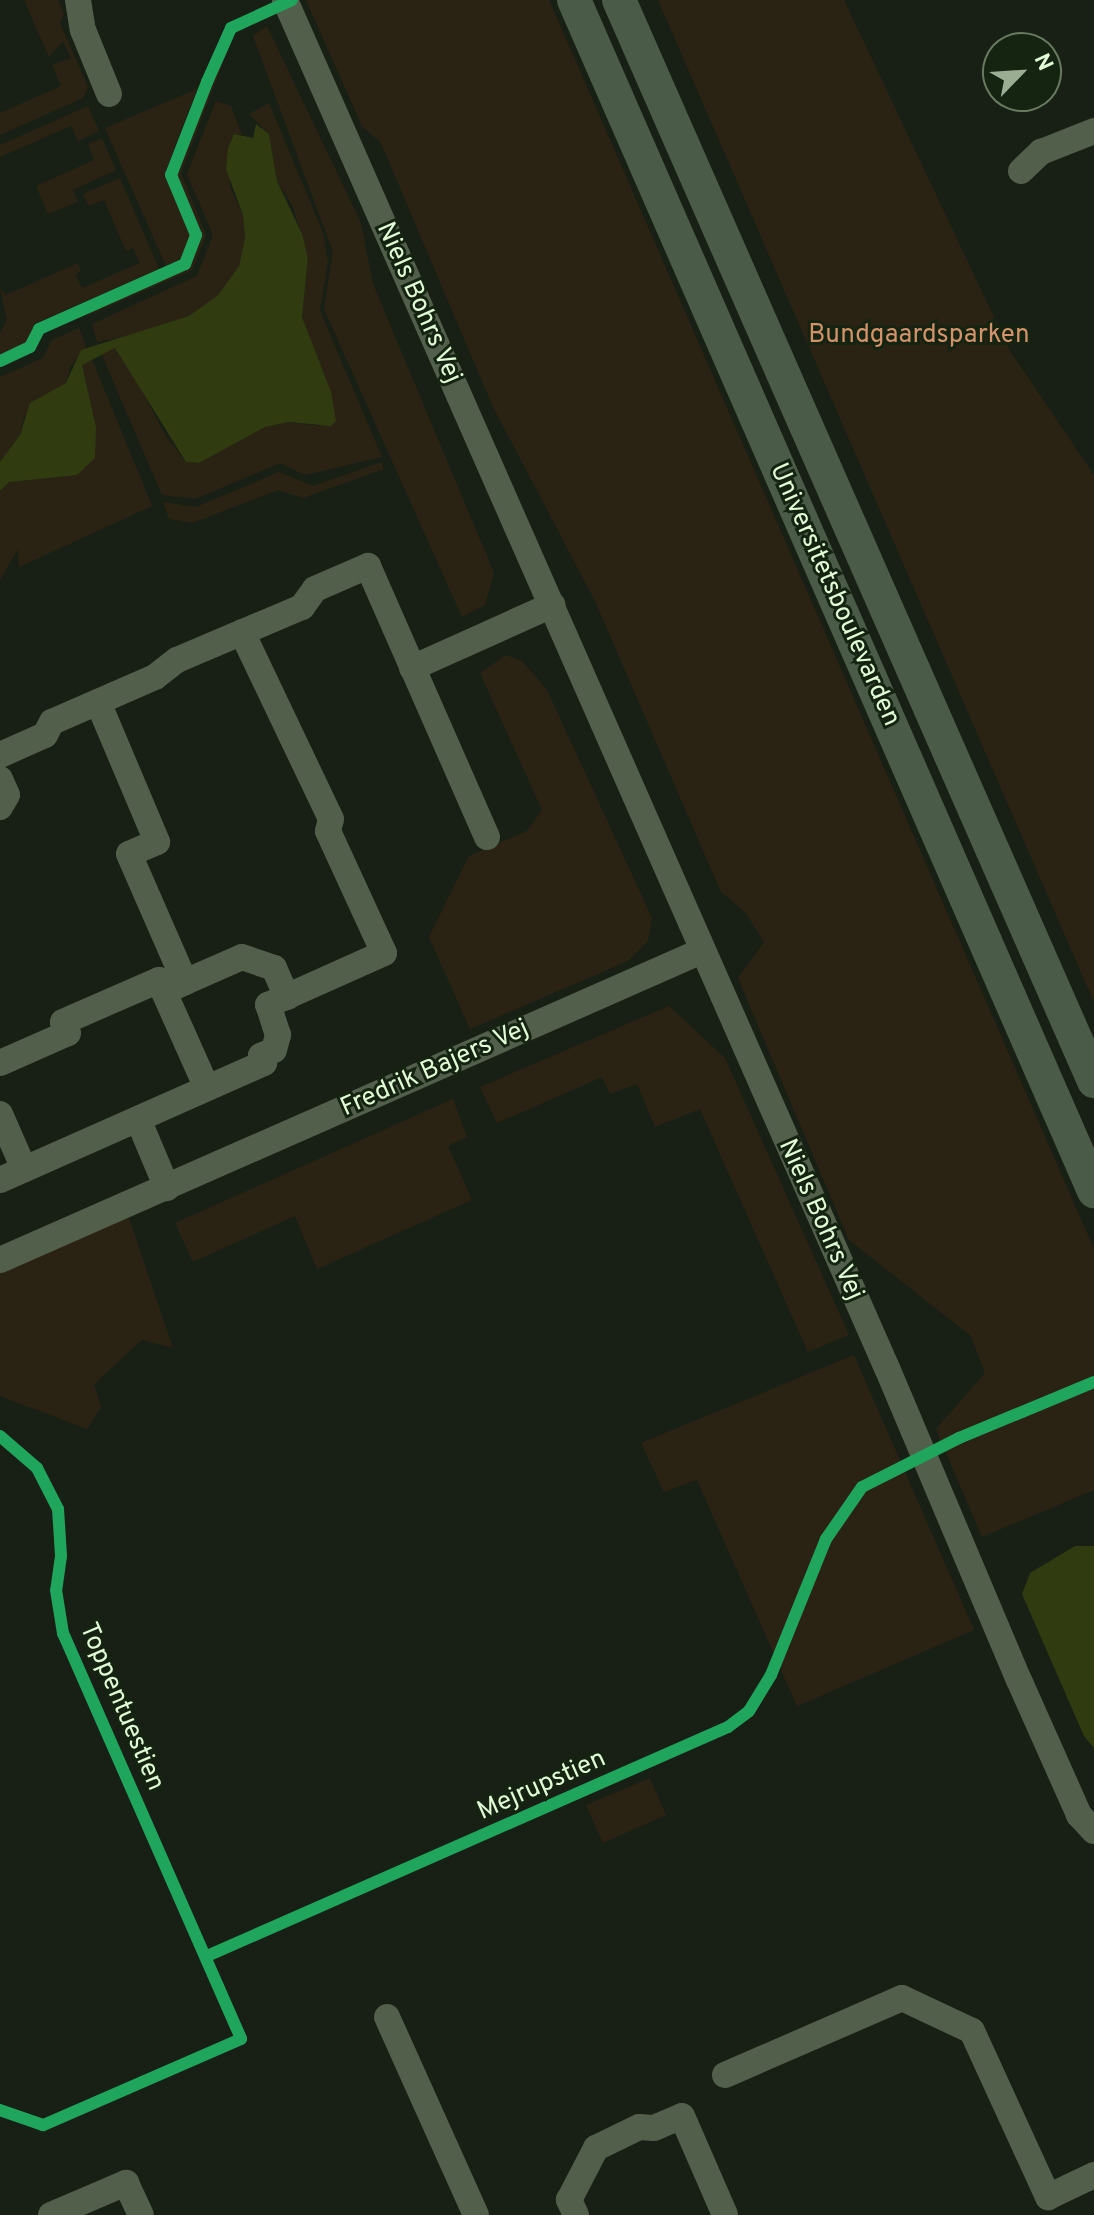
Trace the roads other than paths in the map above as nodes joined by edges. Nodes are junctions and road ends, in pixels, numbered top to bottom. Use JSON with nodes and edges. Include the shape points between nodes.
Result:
{"nodes":[{"id":1,"x":78,"y":0,"type":"edge"},
{"id":2,"x":285,"y":0,"type":"edge"},
{"id":3,"x":574,"y":0,"type":"edge"},
{"id":4,"x":619,"y":0,"type":"edge"},
{"id":5,"x":109,"y":94,"type":"dead end"},
{"id":6,"x":1094,"y":131,"type":"edge"},
{"id":7,"x":1021,"y":171,"type":"dead end"},
{"id":8,"x":552,"y":605,"type":"junction"},
{"id":9,"x":242,"y":632,"type":"junction"},
{"id":10,"x":412,"y":668,"type":"junction"},
{"id":11,"x":98,"y":702,"type":"junction"},
{"id":12,"x":0,"y":755,"type":"edge"},
{"id":13,"x":0,"y":779,"type":"edge"},
{"id":14,"x":0,"y":807,"type":"edge"},
{"id":15,"x":487,"y":837,"type":"dead end"},
{"id":16,"x":702,"y":951,"type":"junction"},
{"id":17,"x":174,"y":987,"type":"junction"},
{"id":18,"x":287,"y":997,"type":"junction"},
{"id":19,"x":0,"y":1063,"type":"edge"},
{"id":20,"x":1094,"y":1081,"type":"edge"},
{"id":21,"x":207,"y":1088,"type":"junction"},
{"id":22,"x":0,"y":1114,"type":"edge"},
{"id":23,"x":138,"y":1119,"type":"junction"},
{"id":24,"x":24,"y":1169,"type":"junction"},
{"id":25,"x":0,"y":1180,"type":"edge"},
{"id":26,"x":167,"y":1188,"type":"junction"},
{"id":27,"x":1094,"y":1191,"type":"edge"},
{"id":28,"x":0,"y":1260,"type":"edge"},
{"id":29,"x":1094,"y":1831,"type":"edge"},
{"id":30,"x":387,"y":2017,"type":"dead end"},
{"id":31,"x":725,"y":2075,"type":"dead end"},
{"id":32,"x":1094,"y":2175,"type":"edge"},
{"id":33,"x":1052,"y":2206,"type":"edge"},
{"id":34,"x":51,"y":2215,"type":"edge"},
{"id":35,"x":141,"y":2215,"type":"edge"},
{"id":36,"x":476,"y":2215,"type":"edge"},
{"id":37,"x":576,"y":2215,"type":"edge"},
{"id":38,"x":725,"y":2215,"type":"edge"}],
"edges":[{"from":1,"to":5,"type":"street","via":[[83,30]]},
{"from":2,"to":8,"type":"street","name":"Niels Bohrs Vej"},
{"from":3,"to":27,"type":"main road","name":"Universitetsboulevarden"},
{"from":4,"to":20,"type":"main road","name":"Universitetsboulevarden"},
{"from":6,"to":7,"type":"street","via":[[1041,152]]},
{"from":8,"to":10,"type":"street"},
{"from":8,"to":16,"type":"street","name":"Niels Bohrs Vej"},
{"from":9,"to":10,"type":"street","via":[[302,607],[315,589],[368,566]]},
{"from":9,"to":11,"type":"street"},
{"from":9,"to":18,"type":"street","via":[[319,791],[331,819],[328,831],[384,953]]},
{"from":10,"to":15,"type":"street"},
{"from":11,"to":12,"type":"street","via":[[52,722],[45,735]]},
{"from":11,"to":17,"type":"street","via":[[157,842],[129,854]]},
{"from":13,"to":14,"type":"street","via":[[7,795]]},
{"from":16,"to":26,"type":"street","name":"Fredrik Bajers Vej"},
{"from":16,"to":29,"type":"street","name":"Niels Bohrs Vej","via":[[1079,1815]]},
{"from":17,"to":18,"type":"street","via":[[242,957],[274,968]]},
{"from":17,"to":19,"type":"street","via":[[159,980],[63,1022],[68,1033]]},
{"from":17,"to":21,"type":"street"},
{"from":18,"to":21,"type":"street","via":[[267,1007],[278,1035],[274,1050],[261,1056],[264,1063]]},
{"from":21,"to":23,"type":"street"},
{"from":22,"to":24,"type":"street"},
{"from":23,"to":24,"type":"street"},
{"from":23,"to":26,"type":"street"},
{"from":24,"to":25,"type":"street"},
{"from":26,"to":28,"type":"street","name":"Fredrik Bajers Vej"},
{"from":30,"to":36,"type":"street"},
{"from":31,"to":33,"type":"street","via":[[902,1998],[972,2031]]},
{"from":32,"to":33,"type":"street"},
{"from":34,"to":35,"type":"street","via":[[126,2183]]},
{"from":37,"to":38,"type":"street","via":[[569,2200],[596,2148],[639,2127],[654,2128],[682,2116]]}]}
